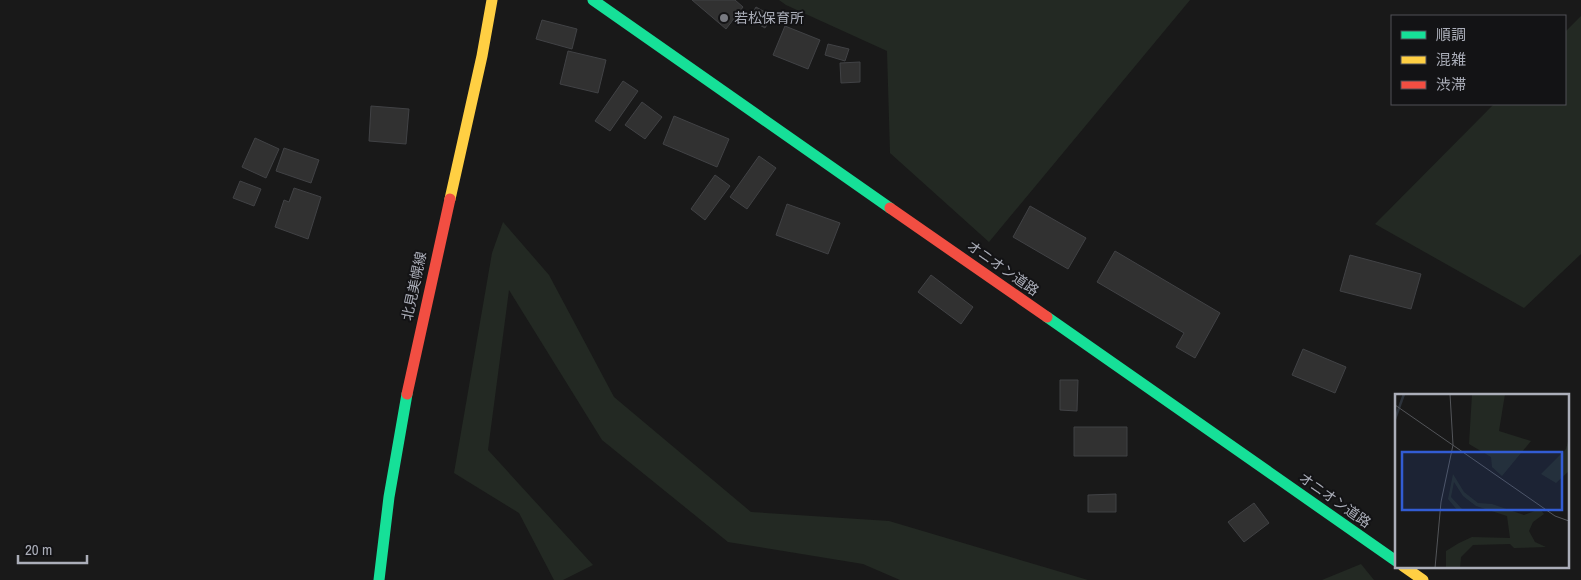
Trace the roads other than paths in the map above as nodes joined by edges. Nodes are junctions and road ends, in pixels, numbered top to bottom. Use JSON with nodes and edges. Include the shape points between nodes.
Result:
{"nodes":[{"id":1,"x":492,"y":0,"type":"edge"},
{"id":2,"x":593,"y":0,"type":"edge"},
{"id":3,"x":1395,"y":560,"type":"edge"},
{"id":4,"x":1406,"y":568,"type":"edge"},
{"id":5,"x":379,"y":580,"type":"edge"},
{"id":6,"x":1423,"y":580,"type":"edge"}],
"edges":[{"from":1,"to":5,"type":"street","name":"北見美幌線","via":[[409,380]]},
{"from":2,"to":3,"type":"street","name":"オニオン道路"},
{"from":4,"to":6,"type":"street"}]}
